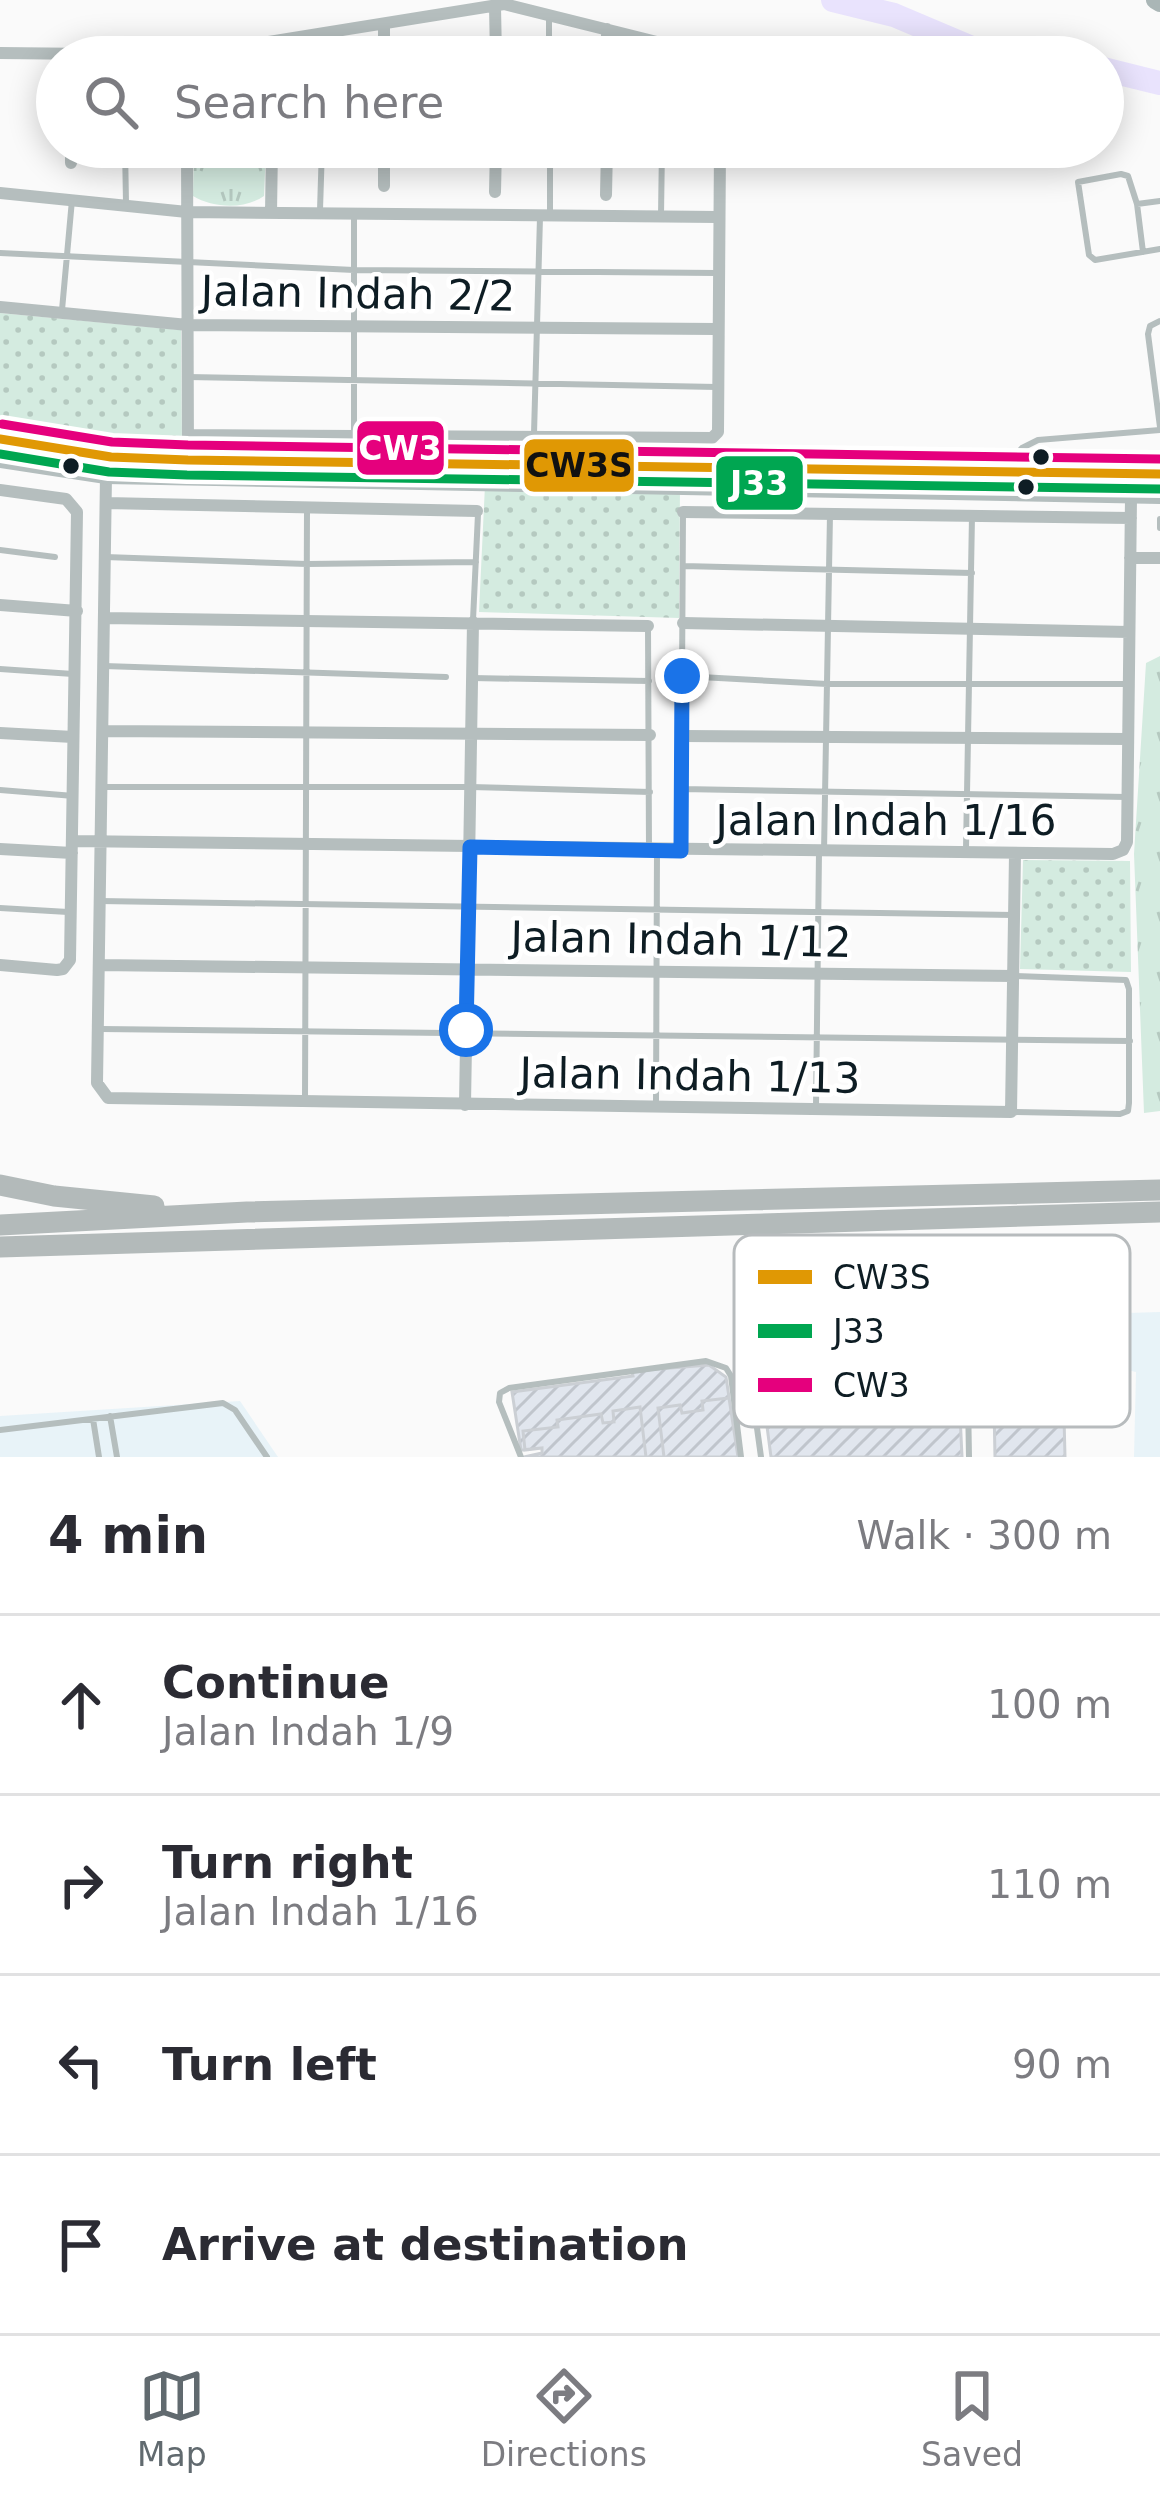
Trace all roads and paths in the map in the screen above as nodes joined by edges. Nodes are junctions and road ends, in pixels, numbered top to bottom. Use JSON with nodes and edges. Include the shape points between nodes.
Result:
{"nodes":[{"id":1,"x":495,"y":6,"type":"junction"},
{"id":2,"x":549,"y":15,"type":"junction"},
{"id":3,"x":384,"y":25,"type":"junction"},
{"id":4,"x":607,"y":29,"type":"junction"},
{"id":5,"x":322,"y":36,"type":"edge"},
{"id":6,"x":384,"y":36,"type":"edge"},
{"id":7,"x":496,"y":36,"type":"edge"},
{"id":8,"x":550,"y":36,"type":"edge"},
{"id":9,"x":607,"y":36,"type":"edge"},
{"id":10,"x":626,"y":36,"type":"edge"},
{"id":11,"x":0,"y":53,"type":"edge"},
{"id":12,"x":36,"y":55,"type":"edge"},
{"id":13,"x":125,"y":168,"type":"edge"},
{"id":14,"x":188,"y":168,"type":"edge"},
{"id":15,"x":272,"y":168,"type":"edge"},
{"id":16,"x":321,"y":168,"type":"edge"},
{"id":17,"x":384,"y":168,"type":"edge"},
{"id":18,"x":496,"y":168,"type":"edge"},
{"id":19,"x":548,"y":168,"type":"edge"},
{"id":20,"x":607,"y":168,"type":"edge"},
{"id":21,"x":662,"y":168,"type":"edge"},
{"id":22,"x":719,"y":168,"type":"edge"},
{"id":23,"x":384,"y":186,"type":"dead end"},
{"id":24,"x":495,"y":192,"type":"dead end"},
{"id":25,"x":0,"y":193,"type":"edge"},
{"id":26,"x":606,"y":195,"type":"dead end"},
{"id":27,"x":72,"y":200,"type":"junction"},
{"id":28,"x":1160,"y":201,"type":"edge"},
{"id":29,"x":1137,"y":204,"type":"junction"},
{"id":30,"x":125,"y":206,"type":"junction"},
{"id":31,"x":188,"y":212,"type":"junction"},
{"id":32,"x":271,"y":213,"type":"junction"},
{"id":33,"x":320,"y":213,"type":"junction"},
{"id":34,"x":354,"y":214,"type":"junction"},
{"id":35,"x":545,"y":217,"type":"junction"},
{"id":36,"x":661,"y":217,"type":"junction"},
{"id":37,"x":717,"y":217,"type":"junction"},
{"id":38,"x":1160,"y":249,"type":"edge"},
{"id":39,"x":1143,"y":252,"type":"junction"},
{"id":40,"x":0,"y":253,"type":"edge"},
{"id":41,"x":67,"y":259,"type":"junction"},
{"id":42,"x":188,"y":264,"type":"junction"},
{"id":43,"x":354,"y":270,"type":"junction"},
{"id":44,"x":538,"y":272,"type":"junction"},
{"id":45,"x":717,"y":274,"type":"junction"},
{"id":46,"x":0,"y":307,"type":"edge"},
{"id":47,"x":62,"y":313,"type":"junction"},
{"id":48,"x":1160,"y":322,"type":"edge"},
{"id":49,"x":188,"y":325,"type":"junction"},
{"id":50,"x":354,"y":326,"type":"junction"},
{"id":51,"x":537,"y":327,"type":"junction"},
{"id":52,"x":716,"y":329,"type":"junction"},
{"id":53,"x":188,"y":377,"type":"junction"},
{"id":54,"x":354,"y":382,"type":"junction"},
{"id":55,"x":535,"y":383,"type":"junction"},
{"id":56,"x":717,"y":387,"type":"junction"},
{"id":57,"x":1160,"y":429,"type":"edge"},
{"id":58,"x":188,"y":435,"type":"junction"},
{"id":59,"x":354,"y":436,"type":"junction"},
{"id":60,"x":534,"y":437,"type":"junction"},
{"id":61,"x":0,"y":439,"type":"edge"},
{"id":62,"x":81,"y":452,"type":"junction"},
{"id":63,"x":133,"y":458,"type":"junction"},
{"id":64,"x":0,"y":460,"type":"edge"},
{"id":65,"x":188,"y":460,"type":"junction"},
{"id":66,"x":1001,"y":472,"type":"junction"},
{"id":67,"x":1087,"y":473,"type":"junction"},
{"id":68,"x":106,"y":476,"type":"junction"},
{"id":69,"x":1160,"y":476,"type":"edge"},
{"id":70,"x":0,"y":490,"type":"edge"},
{"id":71,"x":1160,"y":496,"type":"edge"},
{"id":72,"x":1131,"y":498,"type":"junction"},
{"id":73,"x":106,"y":503,"type":"junction"},
{"id":74,"x":307,"y":504,"type":"junction"},
{"id":75,"x":477,"y":511,"type":"joint"},
{"id":76,"x":683,"y":512,"type":"joint"},
{"id":77,"x":830,"y":514,"type":"junction"},
{"id":78,"x":973,"y":516,"type":"junction"},
{"id":79,"x":1131,"y":518,"type":"junction"},
{"id":80,"x":1160,"y":519,"type":"edge"},
{"id":81,"x":1160,"y":528,"type":"edge"},
{"id":82,"x":0,"y":550,"type":"edge"},
{"id":83,"x":55,"y":557,"type":"dead end"},
{"id":84,"x":105,"y":557,"type":"junction"},
{"id":85,"x":1130,"y":558,"type":"junction"},
{"id":86,"x":1160,"y":558,"type":"edge"},
{"id":87,"x":476,"y":562,"type":"junction"},
{"id":88,"x":307,"y":564,"type":"junction"},
{"id":89,"x":683,"y":566,"type":"junction"},
{"id":90,"x":829,"y":570,"type":"junction"},
{"id":91,"x":971,"y":573,"type":"junction"},
{"id":92,"x":0,"y":605,"type":"edge"},
{"id":93,"x":77,"y":611,"type":"junction"},
{"id":94,"x":104,"y":618,"type":"junction"},
{"id":95,"x":307,"y":620,"type":"junction"},
{"id":96,"x":473,"y":622,"type":"junction"},
{"id":97,"x":682,"y":623,"type":"junction"},
{"id":98,"x":648,"y":626,"type":"joint"},
{"id":99,"x":827,"y":626,"type":"junction"},
{"id":100,"x":970,"y":629,"type":"junction"},
{"id":101,"x":1129,"y":632,"type":"junction"},
{"id":102,"x":104,"y":666,"type":"junction"},
{"id":103,"x":0,"y":670,"type":"edge"},
{"id":104,"x":306,"y":671,"type":"junction"},
{"id":105,"x":77,"y":674,"type":"junction"},
{"id":106,"x":682,"y":676,"type":"junction"},
{"id":107,"x":446,"y":677,"type":"dead end"},
{"id":108,"x":472,"y":678,"type":"junction"},
{"id":109,"x":650,"y":681,"type":"junction"},
{"id":110,"x":970,"y":683,"type":"junction"},
{"id":111,"x":826,"y":684,"type":"junction"},
{"id":112,"x":1129,"y":684,"type":"junction"},
{"id":113,"x":103,"y":731,"type":"junction"},
{"id":114,"x":306,"y":732,"type":"junction"},
{"id":115,"x":0,"y":733,"type":"edge"},
{"id":116,"x":471,"y":734,"type":"junction"},
{"id":117,"x":650,"y":735,"type":"junction"},
{"id":118,"x":682,"y":736,"type":"junction"},
{"id":119,"x":74,"y":737,"type":"junction"},
{"id":120,"x":826,"y":737,"type":"junction"},
{"id":121,"x":968,"y":738,"type":"junction"},
{"id":122,"x":1128,"y":739,"type":"junction"},
{"id":123,"x":306,"y":786,"type":"junction"},
{"id":124,"x":102,"y":787,"type":"junction"},
{"id":125,"x":471,"y":787,"type":"junction"},
{"id":126,"x":682,"y":789,"type":"junction"},
{"id":127,"x":0,"y":790,"type":"edge"},
{"id":128,"x":650,"y":792,"type":"junction"},
{"id":129,"x":825,"y":792,"type":"junction"},
{"id":130,"x":968,"y":795,"type":"junction"},
{"id":131,"x":74,"y":796,"type":"junction"},
{"id":132,"x":1127,"y":797,"type":"junction"},
{"id":133,"x":101,"y":842,"type":"junction"},
{"id":134,"x":306,"y":845,"type":"junction"},
{"id":135,"x":72,"y":847,"type":"junction"},
{"id":136,"x":470,"y":847,"type":"junction"},
{"id":137,"x":0,"y":849,"type":"edge"},
{"id":138,"x":653,"y":850,"type":"junction"},
{"id":139,"x":681,"y":851,"type":"junction"},
{"id":140,"x":821,"y":852,"type":"junction"},
{"id":141,"x":966,"y":854,"type":"junction"},
{"id":142,"x":1015,"y":854,"type":"junction"},
{"id":143,"x":100,"y":901,"type":"junction"},
{"id":144,"x":305,"y":905,"type":"junction"},
{"id":145,"x":0,"y":908,"type":"edge"},
{"id":146,"x":469,"y":909,"type":"junction"},
{"id":147,"x":658,"y":912,"type":"junction"},
{"id":148,"x":71,"y":913,"type":"junction"},
{"id":149,"x":818,"y":914,"type":"junction"},
{"id":150,"x":1014,"y":915,"type":"junction"},
{"id":151,"x":0,"y":965,"type":"edge"},
{"id":152,"x":99,"y":965,"type":"junction"},
{"id":153,"x":305,"y":967,"type":"junction"},
{"id":154,"x":467,"y":969,"type":"junction"},
{"id":155,"x":657,"y":972,"type":"junction"},
{"id":156,"x":818,"y":974,"type":"junction"},
{"id":157,"x":1013,"y":976,"type":"junction"},
{"id":158,"x":98,"y":1029,"type":"junction"},
{"id":159,"x":305,"y":1030,"type":"junction"},
{"id":160,"x":466,"y":1030,"type":"junction"},
{"id":161,"x":657,"y":1034,"type":"junction"},
{"id":162,"x":817,"y":1037,"type":"junction"},
{"id":163,"x":1012,"y":1041,"type":"junction"},
{"id":164,"x":1130,"y":1041,"type":"junction"},
{"id":165,"x":305,"y":1103,"type":"junction"},
{"id":166,"x":465,"y":1106,"type":"junction"},
{"id":167,"x":656,"y":1108,"type":"junction"},
{"id":168,"x":816,"y":1110,"type":"junction"},
{"id":169,"x":1011,"y":1112,"type":"junction"},
{"id":170,"x":0,"y":1185,"type":"edge"},
{"id":171,"x":1160,"y":1190,"type":"edge"},
{"id":172,"x":247,"y":1212,"type":"junction"},
{"id":173,"x":1160,"y":1212,"type":"edge"},
{"id":174,"x":0,"y":1225,"type":"edge"},
{"id":175,"x":0,"y":1247,"type":"edge"},
{"id":176,"x":734,"y":1400,"type":"edge"},
{"id":177,"x":110,"y":1416,"type":"junction"},
{"id":178,"x":93,"y":1419,"type":"junction"},
{"id":179,"x":737,"y":1427,"type":"edge"},
{"id":180,"x":757,"y":1427,"type":"edge"},
{"id":181,"x":968,"y":1427,"type":"edge"},
{"id":182,"x":0,"y":1430,"type":"edge"},
{"id":183,"x":99,"y":1457,"type":"edge"},
{"id":184,"x":117,"y":1457,"type":"edge"},
{"id":185,"x":267,"y":1457,"type":"edge"},
{"id":186,"x":520,"y":1457,"type":"edge"},
{"id":187,"x":741,"y":1457,"type":"edge"},
{"id":188,"x":761,"y":1457,"type":"edge"},
{"id":189,"x":969,"y":1457,"type":"edge"}],
"edges":[{"from":1,"to":2,"type":"street"},
{"from":1,"to":3,"type":"street"},
{"from":1,"to":7,"type":"street"},
{"from":2,"to":4,"type":"street"},
{"from":2,"to":8,"type":"lane"},
{"from":3,"to":5,"type":"street"},
{"from":3,"to":6,"type":"street"},
{"from":4,"to":9,"type":"street"},
{"from":4,"to":10,"type":"street"},
{"from":11,"to":12,"type":"street"},
{"from":13,"to":30,"type":"lane"},
{"from":14,"to":31,"type":"street"},
{"from":15,"to":32,"type":"street"},
{"from":16,"to":33,"type":"lane"},
{"from":17,"to":23,"type":"street"},
{"from":18,"to":24,"type":"street"},
{"from":19,"to":35,"type":"lane"},
{"from":20,"to":26,"type":"street"},
{"from":21,"to":36,"type":"lane"},
{"from":22,"to":37,"type":"street"},
{"from":25,"to":27,"type":"street"},
{"from":27,"to":30,"type":"street"},
{"from":27,"to":41,"type":"lane"},
{"from":28,"to":29,"type":"lane"},
{"from":29,"to":39,"type":"lane"},
{"from":29,"to":39,"type":"lane","via":[[1128,176],[1078,182],[1089,255]]},
{"from":30,"to":31,"type":"street"},
{"from":31,"to":32,"type":"street"},
{"from":31,"to":42,"type":"street"},
{"from":32,"to":33,"type":"street"},
{"from":33,"to":34,"type":"street"},
{"from":34,"to":35,"type":"street"},
{"from":34,"to":43,"type":"lane"},
{"from":35,"to":36,"type":"street"},
{"from":35,"to":44,"type":"lane"},
{"from":36,"to":37,"type":"street"},
{"from":37,"to":45,"type":"street"},
{"from":38,"to":39,"type":"lane"},
{"from":40,"to":41,"type":"lane"},
{"from":41,"to":42,"type":"lane"},
{"from":41,"to":47,"type":"lane"},
{"from":42,"to":43,"type":"lane"},
{"from":42,"to":49,"type":"street"},
{"from":43,"to":44,"type":"lane"},
{"from":43,"to":50,"type":"lane"},
{"from":44,"to":45,"type":"lane"},
{"from":44,"to":51,"type":"lane"},
{"from":45,"to":52,"type":"street"},
{"from":46,"to":47,"type":"street","name":"Jalan Indah 2/2"},
{"from":47,"to":49,"type":"street","name":"Jalan Indah 2/2"},
{"from":48,"to":57,"type":"lane","via":[[1148,334]]},
{"from":49,"to":50,"type":"street","name":"Jalan Indah 2/2"},
{"from":49,"to":53,"type":"street"},
{"from":50,"to":51,"type":"street","name":"Jalan Indah 2/2"},
{"from":50,"to":54,"type":"lane"},
{"from":51,"to":52,"type":"street","name":"Jalan Indah 2/2"},
{"from":51,"to":55,"type":"lane"},
{"from":52,"to":56,"type":"street"},
{"from":53,"to":54,"type":"lane"},
{"from":53,"to":58,"type":"street"},
{"from":54,"to":55,"type":"lane"},
{"from":54,"to":59,"type":"lane"},
{"from":55,"to":56,"type":"lane"},
{"from":55,"to":60,"type":"lane"},
{"from":56,"to":60,"type":"street","via":[[712,438]]},
{"from":57,"to":66,"type":"lane","via":[[1038,440]]},
{"from":58,"to":59,"type":"street"},
{"from":58,"to":65,"type":"street"},
{"from":59,"to":60,"type":"street"},
{"from":61,"to":62,"type":"main road"},
{"from":62,"to":63,"type":"main road"},
{"from":62,"to":68,"type":"main road"},
{"from":63,"to":65,"type":"main road"},
{"from":63,"to":68,"type":"main road"},
{"from":64,"to":68,"type":"main road"},
{"from":65,"to":66,"type":"main road"},
{"from":66,"to":67,"type":"main road"},
{"from":67,"to":69,"type":"main road"},
{"from":67,"to":72,"type":"main road","via":[[1118,482]]},
{"from":68,"to":72,"type":"main road"},
{"from":68,"to":73,"type":"street"},
{"from":69,"to":72,"type":"main road"},
{"from":70,"to":93,"type":"street","via":[[74,503]]},
{"from":71,"to":72,"type":"main road"},
{"from":72,"to":79,"type":"street"},
{"from":73,"to":74,"type":"street"},
{"from":73,"to":84,"type":"street"},
{"from":74,"to":75,"type":"street"},
{"from":74,"to":88,"type":"lane"},
{"from":75,"to":87,"type":"lane"},
{"from":76,"to":77,"type":"street"},
{"from":76,"to":89,"type":"lane"},
{"from":77,"to":78,"type":"street"},
{"from":77,"to":90,"type":"lane"},
{"from":78,"to":79,"type":"street"},
{"from":78,"to":91,"type":"lane"},
{"from":79,"to":85,"type":"street"},
{"from":80,"to":81,"type":"lane"},
{"from":82,"to":83,"type":"lane"},
{"from":84,"to":88,"type":"lane"},
{"from":84,"to":94,"type":"street"},
{"from":85,"to":86,"type":"street"},
{"from":85,"to":101,"type":"street"},
{"from":87,"to":88,"type":"lane"},
{"from":87,"to":96,"type":"lane"},
{"from":88,"to":95,"type":"lane"},
{"from":89,"to":90,"type":"lane"},
{"from":89,"to":97,"type":"lane"},
{"from":90,"to":91,"type":"lane"},
{"from":90,"to":99,"type":"lane"},
{"from":91,"to":100,"type":"lane"},
{"from":92,"to":93,"type":"street"},
{"from":93,"to":105,"type":"street"},
{"from":94,"to":95,"type":"street"},
{"from":94,"to":102,"type":"street"},
{"from":95,"to":96,"type":"street"},
{"from":95,"to":104,"type":"lane"},
{"from":96,"to":98,"type":"street"},
{"from":96,"to":108,"type":"street"},
{"from":97,"to":99,"type":"street"},
{"from":97,"to":106,"type":"lane"},
{"from":98,"to":109,"type":"lane"},
{"from":99,"to":100,"type":"street"},
{"from":99,"to":111,"type":"lane"},
{"from":100,"to":101,"type":"street"},
{"from":100,"to":110,"type":"lane"},
{"from":101,"to":112,"type":"street"},
{"from":102,"to":104,"type":"lane"},
{"from":102,"to":113,"type":"street"},
{"from":103,"to":105,"type":"lane"},
{"from":104,"to":107,"type":"lane"},
{"from":104,"to":114,"type":"lane"},
{"from":105,"to":119,"type":"street"},
{"from":106,"to":111,"type":"lane"},
{"from":106,"to":118,"type":"lane"},
{"from":108,"to":109,"type":"lane"},
{"from":108,"to":116,"type":"street"},
{"from":109,"to":117,"type":"lane"},
{"from":110,"to":111,"type":"lane"},
{"from":110,"to":112,"type":"lane"},
{"from":110,"to":121,"type":"lane"},
{"from":111,"to":120,"type":"lane"},
{"from":112,"to":122,"type":"street"},
{"from":113,"to":114,"type":"street"},
{"from":113,"to":124,"type":"street"},
{"from":114,"to":116,"type":"street"},
{"from":114,"to":123,"type":"lane"},
{"from":115,"to":119,"type":"street"},
{"from":116,"to":117,"type":"street"},
{"from":116,"to":125,"type":"street"},
{"from":117,"to":128,"type":"lane"},
{"from":118,"to":120,"type":"street"},
{"from":118,"to":126,"type":"lane"},
{"from":119,"to":131,"type":"street"},
{"from":120,"to":121,"type":"street"},
{"from":120,"to":129,"type":"lane"},
{"from":121,"to":122,"type":"street"},
{"from":121,"to":130,"type":"lane"},
{"from":122,"to":132,"type":"street"},
{"from":123,"to":124,"type":"lane"},
{"from":123,"to":125,"type":"lane"},
{"from":123,"to":134,"type":"lane"},
{"from":124,"to":133,"type":"street"},
{"from":125,"to":128,"type":"lane"},
{"from":125,"to":136,"type":"street"},
{"from":126,"to":129,"type":"lane"},
{"from":126,"to":139,"type":"lane"},
{"from":127,"to":131,"type":"lane"},
{"from":128,"to":138,"type":"lane"},
{"from":129,"to":130,"type":"lane"},
{"from":129,"to":140,"type":"lane"},
{"from":130,"to":132,"type":"lane"},
{"from":130,"to":141,"type":"lane"},
{"from":131,"to":135,"type":"street"},
{"from":132,"to":142,"type":"street","name":"Jalan Indah 1/16","via":[[1123,850]]},
{"from":133,"to":134,"type":"street","name":"Jalan Indah 1/16"},
{"from":133,"to":135,"type":"street","name":"Jalan Indah 1/16"},
{"from":133,"to":143,"type":"street"},
{"from":134,"to":136,"type":"street","name":"Jalan Indah 1/16"},
{"from":134,"to":144,"type":"lane"},
{"from":135,"to":137,"type":"street","name":"Jalan Indah 1/16"},
{"from":135,"to":148,"type":"street"},
{"from":136,"to":138,"type":"street","name":"Jalan Indah 1/16"},
{"from":136,"to":146,"type":"street"},
{"from":138,"to":139,"type":"street","name":"Jalan Indah 1/16"},
{"from":138,"to":147,"type":"lane"},
{"from":139,"to":140,"type":"street","name":"Jalan Indah 1/16"},
{"from":140,"to":141,"type":"street","name":"Jalan Indah 1/16"},
{"from":140,"to":149,"type":"lane"},
{"from":141,"to":142,"type":"street","name":"Jalan Indah 1/16"},
{"from":142,"to":150,"type":"street"},
{"from":143,"to":144,"type":"lane"},
{"from":143,"to":152,"type":"street"},
{"from":144,"to":146,"type":"lane"},
{"from":144,"to":153,"type":"lane"},
{"from":145,"to":148,"type":"lane"},
{"from":146,"to":147,"type":"lane"},
{"from":146,"to":154,"type":"street"},
{"from":147,"to":149,"type":"lane"},
{"from":147,"to":155,"type":"lane"},
{"from":148,"to":151,"type":"street","via":[[63,969]]},
{"from":149,"to":150,"type":"lane"},
{"from":149,"to":156,"type":"lane"},
{"from":150,"to":157,"type":"street"},
{"from":152,"to":153,"type":"street","name":"Jalan Indah 1/12"},
{"from":152,"to":158,"type":"street"},
{"from":153,"to":154,"type":"street","name":"Jalan Indah 1/12"},
{"from":153,"to":159,"type":"lane"},
{"from":154,"to":155,"type":"street","name":"Jalan Indah 1/12"},
{"from":154,"to":160,"type":"street"},
{"from":155,"to":156,"type":"street","name":"Jalan Indah 1/12"},
{"from":155,"to":161,"type":"lane"},
{"from":156,"to":157,"type":"street","name":"Jalan Indah 1/12"},
{"from":156,"to":162,"type":"lane"},
{"from":157,"to":163,"type":"street"},
{"from":157,"to":164,"type":"lane","name":"Jalan Indah 1/12","via":[[1126,980]]},
{"from":158,"to":159,"type":"lane"},
{"from":158,"to":165,"type":"street","name":"Jalan Indah 1/13","via":[[99,1089],[115,1101]]},
{"from":159,"to":160,"type":"lane"},
{"from":159,"to":165,"type":"lane"},
{"from":160,"to":161,"type":"lane"},
{"from":160,"to":166,"type":"street"},
{"from":161,"to":162,"type":"lane"},
{"from":161,"to":167,"type":"lane"},
{"from":162,"to":163,"type":"lane"},
{"from":162,"to":168,"type":"lane"},
{"from":163,"to":164,"type":"lane"},
{"from":163,"to":169,"type":"street"},
{"from":164,"to":169,"type":"lane","name":"Jalan Indah 1/13","via":[[1129,1107],[1120,1114]]},
{"from":165,"to":166,"type":"street","name":"Jalan Indah 1/13"},
{"from":166,"to":167,"type":"street","name":"Jalan Indah 1/13"},
{"from":167,"to":168,"type":"street","name":"Jalan Indah 1/13"},
{"from":168,"to":169,"type":"street","name":"Jalan Indah 1/13"},
{"from":170,"to":172,"type":"highway"},
{"from":171,"to":172,"type":"highway"},
{"from":172,"to":174,"type":"highway"},
{"from":173,"to":175,"type":"highway"},
{"from":176,"to":186,"type":"lane","via":[[731,1376],[706,1361],[508,1388],[499,1402]]},
{"from":177,"to":178,"type":"lane"},
{"from":177,"to":184,"type":"lane"},
{"from":177,"to":185,"type":"lane","via":[[223,1403]]},
{"from":178,"to":182,"type":"lane"},
{"from":178,"to":183,"type":"lane"},
{"from":179,"to":187,"type":"lane"},
{"from":180,"to":188,"type":"lane"},
{"from":181,"to":189,"type":"lane"}]}
